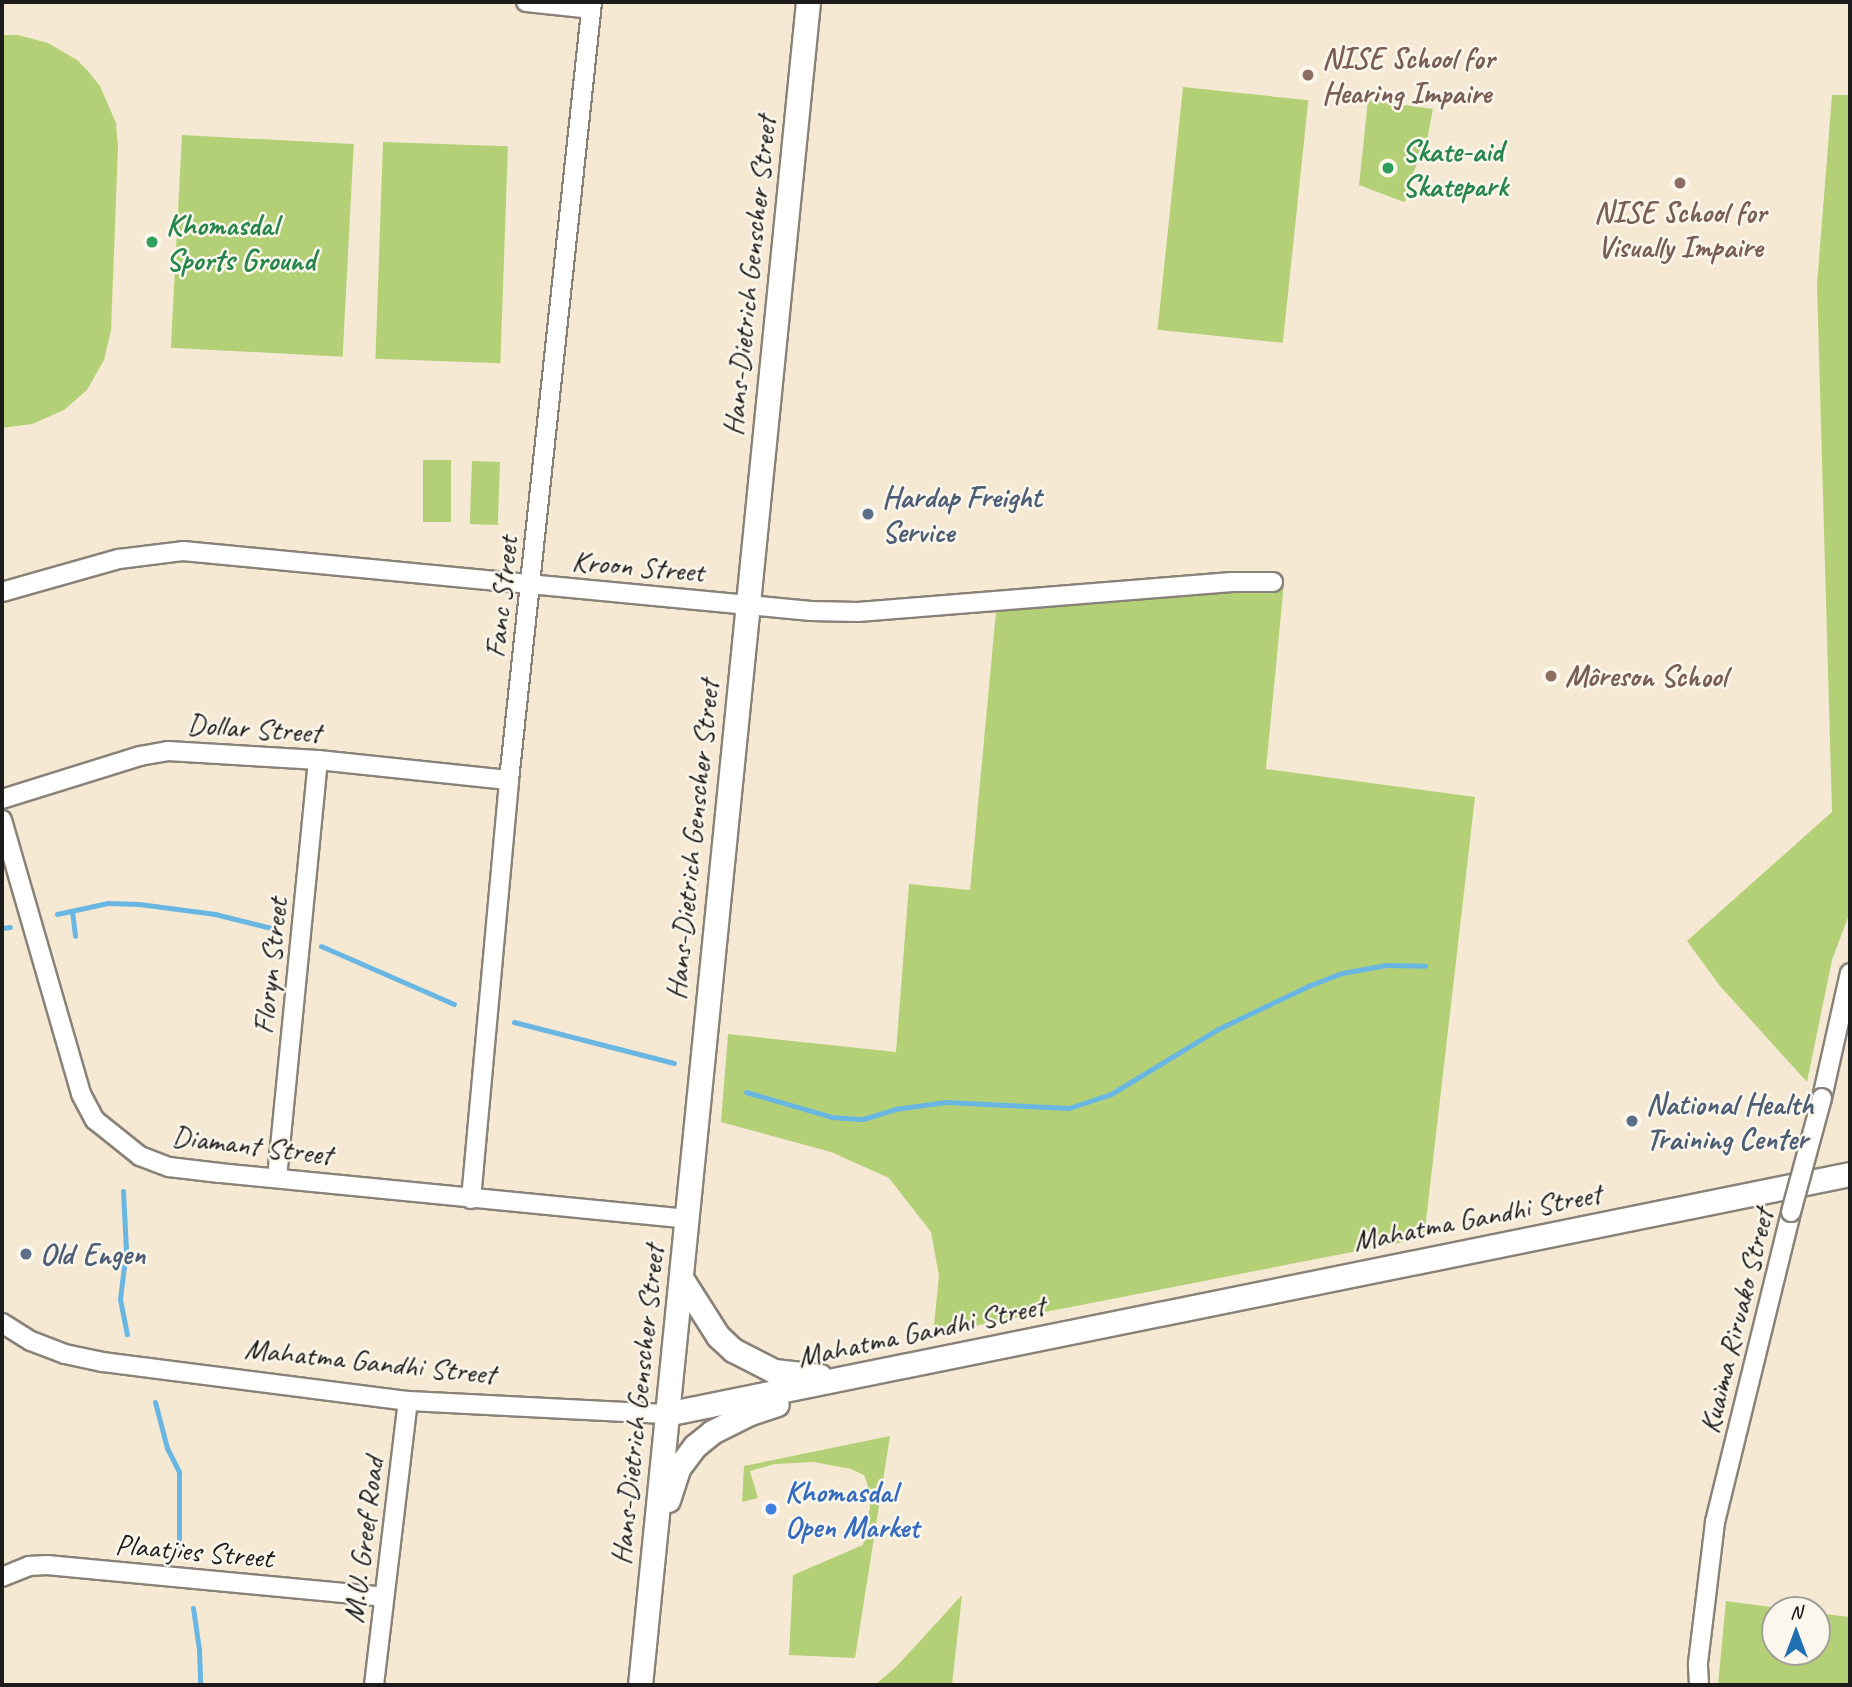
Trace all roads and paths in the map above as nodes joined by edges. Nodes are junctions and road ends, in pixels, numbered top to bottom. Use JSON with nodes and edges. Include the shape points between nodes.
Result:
{"nodes":[{"id":1,"x":526,"y":2,"type":"edge"},
{"id":2,"x":808,"y":2,"type":"edge"},
{"id":3,"x":591,"y":5,"type":"edge"},
{"id":4,"x":1273,"y":582,"type":"dead end"},
{"id":5,"x":531,"y":584,"type":"junction"},
{"id":6,"x":2,"y":592,"type":"edge"},
{"id":7,"x":747,"y":604,"type":"junction"},
{"id":8,"x":318,"y":760,"type":"junction"},
{"id":9,"x":509,"y":780,"type":"junction"},
{"id":10,"x":2,"y":799,"type":"edge"},
{"id":11,"x":2,"y":820,"type":"edge"},
{"id":12,"x":1850,"y":973,"type":"edge"},
{"id":13,"x":1850,"y":1174,"type":"edge"},
{"id":14,"x":277,"y":1178,"type":"junction"},
{"id":15,"x":471,"y":1199,"type":"junction"},
{"id":16,"x":687,"y":1219,"type":"junction"},
{"id":17,"x":681,"y":1278,"type":"junction"},
{"id":18,"x":2,"y":1323,"type":"edge"},
{"id":19,"x":863,"y":1375,"type":"junction"},
{"id":20,"x":408,"y":1401,"type":"junction"},
{"id":21,"x":666,"y":1414,"type":"junction"},
{"id":22,"x":657,"y":1530,"type":"junction"},
{"id":23,"x":2,"y":1577,"type":"edge"},
{"id":24,"x":383,"y":1597,"type":"junction"},
{"id":25,"x":374,"y":1685,"type":"edge"},
{"id":26,"x":640,"y":1685,"type":"edge"},
{"id":27,"x":1699,"y":1685,"type":"edge"}],
"edges":[{"from":1,"to":3,"type":"street"},
{"from":2,"to":7,"type":"street","name":"Hans-Dietrich Genscher Street"},
{"from":3,"to":5,"type":"street","name":"Fanc Street"},
{"from":4,"to":7,"type":"street","name":"Kroon Street","via":[[858,612]]},
{"from":5,"to":6,"type":"street","name":"Kroon Street","via":[[183,551],[119,559]]},
{"from":5,"to":7,"type":"street","name":"Kroon Street"},
{"from":5,"to":9,"type":"street","name":"Fanc Street"},
{"from":7,"to":16,"type":"street","name":"Hans-Dietrich Genscher Street"},
{"from":8,"to":9,"type":"street","name":"Dollar Street"},
{"from":8,"to":10,"type":"street","name":"Dollar Street","via":[[168,751]]},
{"from":8,"to":14,"type":"street","name":"Floryn Street"},
{"from":9,"to":15,"type":"street","name":"Fanc Street"},
{"from":11,"to":14,"type":"street","name":"Diamant Street","via":[[81,1094],[95,1120],[139,1156],[169,1167]]},
{"from":12,"to":27,"type":"street","name":"Kuaima Riruako Street","bridge":true,"via":[[1715,1522]]},
{"from":13,"to":19,"type":"street","name":"Mahatma Gandhi Street"},
{"from":14,"to":15,"type":"street","name":"Diamant Street"},
{"from":15,"to":16,"type":"street","name":"Diamant Street"},
{"from":16,"to":17,"type":"street","name":"Hans-Dietrich Genscher Street"},
{"from":17,"to":19,"type":"street","via":[[718,1336],[752,1363],[774,1371]]},
{"from":17,"to":21,"type":"street","name":"Hans-Dietrich Genscher Street"},
{"from":18,"to":20,"type":"street","name":"Mahatma Gandhi Street","via":[[31,1341],[103,1362]]},
{"from":19,"to":21,"type":"street","name":"Mahatma Gandhi Street"},
{"from":19,"to":22,"type":"street","via":[[750,1413],[712,1432],[679,1466]]},
{"from":20,"to":21,"type":"street","name":"Mahatma Gandhi Street"},
{"from":20,"to":24,"type":"street","name":"M.U. Greef Road"},
{"from":21,"to":22,"type":"street","name":"Hans-Dietrich Genscher Street"},
{"from":22,"to":26,"type":"street","name":"Hans-Dietrich Genscher Street"},
{"from":23,"to":24,"type":"street","name":"Plaatjies Street","via":[[29,1566],[47,1565]]},
{"from":24,"to":25,"type":"street","name":"M.U. Greef Road"}]}
